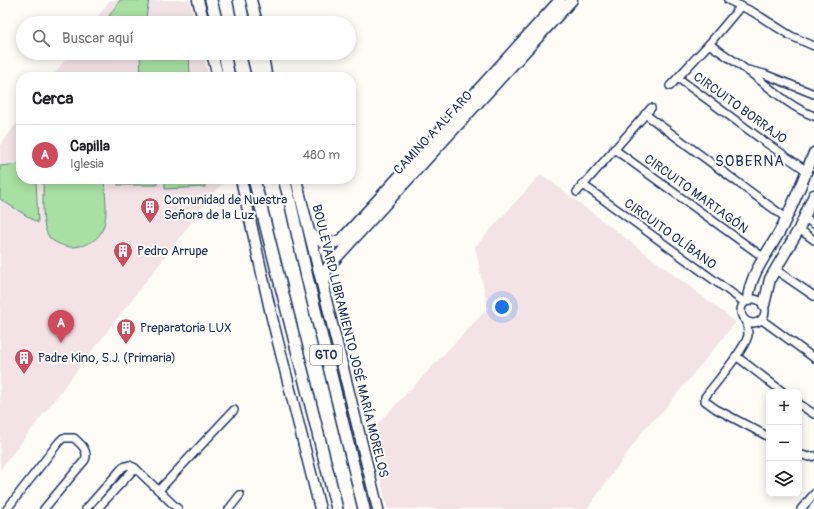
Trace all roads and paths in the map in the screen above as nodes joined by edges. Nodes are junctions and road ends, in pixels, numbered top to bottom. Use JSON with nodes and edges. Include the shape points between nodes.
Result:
{"nodes":[{"id":1,"x":198,"y":0,"type":"edge"},
{"id":2,"x":211,"y":0,"type":"edge"},
{"id":3,"x":239,"y":0,"type":"edge"},
{"id":4,"x":251,"y":0,"type":"edge"},
{"id":5,"x":560,"y":0,"type":"edge"},
{"id":6,"x":572,"y":0,"type":"edge"},
{"id":7,"x":728,"y":0,"type":"edge"},
{"id":8,"x":741,"y":6,"type":"junction"},
{"id":9,"x":202,"y":16,"type":"edge"},
{"id":10,"x":215,"y":16,"type":"edge"},
{"id":11,"x":242,"y":16,"type":"edge"},
{"id":12,"x":255,"y":16,"type":"edge"},
{"id":13,"x":527,"y":42,"type":"junction"},
{"id":14,"x":709,"y":44,"type":"junction"},
{"id":15,"x":814,"y":46,"type":"edge"},
{"id":16,"x":214,"y":60,"type":"edge"},
{"id":17,"x":225,"y":60,"type":"edge"},
{"id":18,"x":254,"y":60,"type":"edge"},
{"id":19,"x":264,"y":60,"type":"edge"},
{"id":20,"x":265,"y":60,"type":"edge"},
{"id":21,"x":746,"y":70,"type":"junction"},
{"id":22,"x":217,"y":72,"type":"edge"},
{"id":23,"x":228,"y":72,"type":"edge"},
{"id":24,"x":257,"y":72,"type":"edge"},
{"id":25,"x":265,"y":72,"type":"edge"},
{"id":26,"x":269,"y":72,"type":"edge"},
{"id":27,"x":678,"y":78,"type":"junction"},
{"id":28,"x":670,"y":86,"type":"dead end"},
{"id":29,"x":814,"y":94,"type":"edge"},
{"id":30,"x":651,"y":108,"type":"dead end"},
{"id":31,"x":645,"y":114,"type":"junction"},
{"id":32,"x":814,"y":116,"type":"edge"},
{"id":33,"x":451,"y":126,"type":"junction"},
{"id":34,"x":614,"y":149,"type":"junction"},
{"id":35,"x":814,"y":153,"type":"edge"},
{"id":36,"x":806,"y":171,"type":"junction"},
{"id":37,"x":243,"y":184,"type":"edge"},
{"id":38,"x":252,"y":184,"type":"edge"},
{"id":39,"x":255,"y":184,"type":"edge"},
{"id":40,"x":287,"y":184,"type":"edge"},
{"id":41,"x":297,"y":184,"type":"edge"},
{"id":42,"x":582,"y":184,"type":"junction"},
{"id":43,"x":577,"y":192,"type":"dead end"},
{"id":44,"x":814,"y":195,"type":"edge"},
{"id":45,"x":260,"y":203,"type":"junction"},
{"id":46,"x":786,"y":218,"type":"junction"},
{"id":47,"x":804,"y":218,"type":"junction"},
{"id":48,"x":814,"y":224,"type":"edge"},
{"id":49,"x":781,"y":228,"type":"junction"},
{"id":50,"x":797,"y":233,"type":"junction"},
{"id":51,"x":311,"y":235,"type":"junction"},
{"id":52,"x":814,"y":240,"type":"edge"},
{"id":53,"x":763,"y":257,"type":"junction"},
{"id":54,"x":776,"y":270,"type":"junction"},
{"id":55,"x":324,"y":288,"type":"junction"},
{"id":56,"x":814,"y":296,"type":"edge"},
{"id":57,"x":746,"y":301,"type":"junction"},
{"id":58,"x":764,"y":305,"type":"junction"},
{"id":59,"x":762,"y":320,"type":"junction"},
{"id":60,"x":747,"y":322,"type":"junction"},
{"id":61,"x":736,"y":356,"type":"junction"},
{"id":62,"x":814,"y":358,"type":"edge"},
{"id":63,"x":779,"y":389,"type":"edge"},
{"id":64,"x":802,"y":406,"type":"edge"},
{"id":65,"x":234,"y":410,"type":"dead end"},
{"id":66,"x":814,"y":414,"type":"edge"},
{"id":67,"x":766,"y":435,"type":"edge"},
{"id":68,"x":802,"y":455,"type":"edge"},
{"id":69,"x":814,"y":456,"type":"edge"},
{"id":70,"x":135,"y":468,"type":"junction"},
{"id":71,"x":159,"y":490,"type":"junction"},
{"id":72,"x":240,"y":494,"type":"dead end"},
{"id":73,"x":814,"y":494,"type":"edge"},
{"id":74,"x":46,"y":506,"type":"edge"},
{"id":75,"x":7,"y":509,"type":"edge"},
{"id":76,"x":54,"y":509,"type":"edge"},
{"id":77,"x":86,"y":509,"type":"edge"},
{"id":78,"x":98,"y":509,"type":"edge"},
{"id":79,"x":178,"y":509,"type":"edge"},
{"id":80,"x":229,"y":509,"type":"edge"},
{"id":81,"x":320,"y":509,"type":"edge"},
{"id":82,"x":337,"y":509,"type":"edge"},
{"id":83,"x":364,"y":509,"type":"edge"},
{"id":84,"x":378,"y":509,"type":"edge"},
{"id":85,"x":801,"y":509,"type":"edge"}],
"edges":[{"from":1,"to":9,"type":"street"},
{"from":2,"to":10,"type":"main road"},
{"from":3,"to":11,"type":"main road"},
{"from":4,"to":12,"type":"street"},
{"from":5,"to":13,"type":"street","name":"CAMINO A ALFARO"},
{"from":6,"to":13,"type":"street","name":"CAMINO A ALFARO"},
{"from":7,"to":8,"type":"street"},
{"from":8,"to":14,"type":"street","name":"CIRCUITO BORRAJO"},
{"from":8,"to":15,"type":"street","via":[[791,36]]},
{"from":13,"to":33,"type":"street","name":"CAMINO A ALFARO"},
{"from":14,"to":21,"type":"street"},
{"from":14,"to":27,"type":"street","name":"CIRCUITO BORRAJO"},
{"from":16,"to":22,"type":"street"},
{"from":17,"to":23,"type":"main road"},
{"from":18,"to":24,"type":"main road"},
{"from":19,"to":25,"type":"main road"},
{"from":20,"to":26,"type":"street"},
{"from":21,"to":29,"type":"street","via":[[764,74]]},
{"from":21,"to":32,"type":"street","via":[[795,108]]},
{"from":27,"to":28,"type":"street","name":"CIRCUITO BORRAJO"},
{"from":27,"to":36,"type":"street","name":"CIRCUITO BORRAJO"},
{"from":30,"to":31,"type":"street"},
{"from":31,"to":34,"type":"street"},
{"from":31,"to":46,"type":"street"},
{"from":33,"to":51,"type":"street","name":"CAMINO A ALFARO","via":[[342,239],[337,242],[324,242]]},
{"from":33,"to":55,"type":"street","name":"CAMINO A ALFARO","via":[[328,267]]},
{"from":34,"to":42,"type":"street"},
{"from":34,"to":53,"type":"street","name":"CIRCUITO MARTAGÓN"},
{"from":35,"to":36,"type":"street"},
{"from":36,"to":46,"type":"street"},
{"from":37,"to":81,"type":"street","via":[[271,314]]},
{"from":38,"to":45,"type":"main road"},
{"from":39,"to":45,"type":"main road","number":"GTO"},
{"from":40,"to":83,"type":"main road","number":"GTO"},
{"from":41,"to":51,"type":"street","name":"BOULEVARD LIBRAMIENTO JOSÉ MARÍA MORELOS"},
{"from":42,"to":43,"type":"street"},
{"from":42,"to":57,"type":"street","name":"CIRCUITO OLÍBANO"},
{"from":44,"to":47,"type":"street"},
{"from":45,"to":82,"type":"main road","number":"GTO"},
{"from":46,"to":49,"type":"street"},
{"from":47,"to":48,"type":"street"},
{"from":47,"to":50,"type":"street"},
{"from":49,"to":50,"type":"street"},
{"from":49,"to":53,"type":"street"},
{"from":50,"to":52,"type":"street"},
{"from":50,"to":54,"type":"street"},
{"from":51,"to":55,"type":"street","name":"BOULEVARD LIBRAMIENTO JOSÉ MARÍA MORELOS"},
{"from":53,"to":57,"type":"street"},
{"from":54,"to":56,"type":"street"},
{"from":54,"to":58,"type":"street","via":[[770,280]]},
{"from":55,"to":84,"type":"street","name":"BOULEVARD LIBRAMIENTO JOSÉ MARÍA MORELOS"},
{"from":57,"to":58,"type":"street","via":[[757,300]]},
{"from":57,"to":60,"type":"street","via":[[740,313]]},
{"from":58,"to":59,"type":"street","via":[[765,313]]},
{"from":59,"to":60,"type":"street","via":[[755,324]]},
{"from":59,"to":62,"type":"street"},
{"from":60,"to":61,"type":"street","via":[[748,335]]},
{"from":61,"to":63,"type":"street"},
{"from":61,"to":67,"type":"street","via":[[705,397],[705,401]]},
{"from":64,"to":66,"type":"street"},
{"from":65,"to":71,"type":"street"},
{"from":68,"to":69,"type":"street"},
{"from":70,"to":71,"type":"street"},
{"from":70,"to":77,"type":"street","via":[[129,465],[123,467]]},
{"from":70,"to":78,"type":"street"},
{"from":71,"to":79,"type":"street"},
{"from":72,"to":80,"type":"street"},
{"from":73,"to":85,"type":"street"},
{"from":74,"to":75,"type":"street","via":[[87,456],[74,438],[63,438],[59,442]]},
{"from":74,"to":76,"type":"street"}]}
